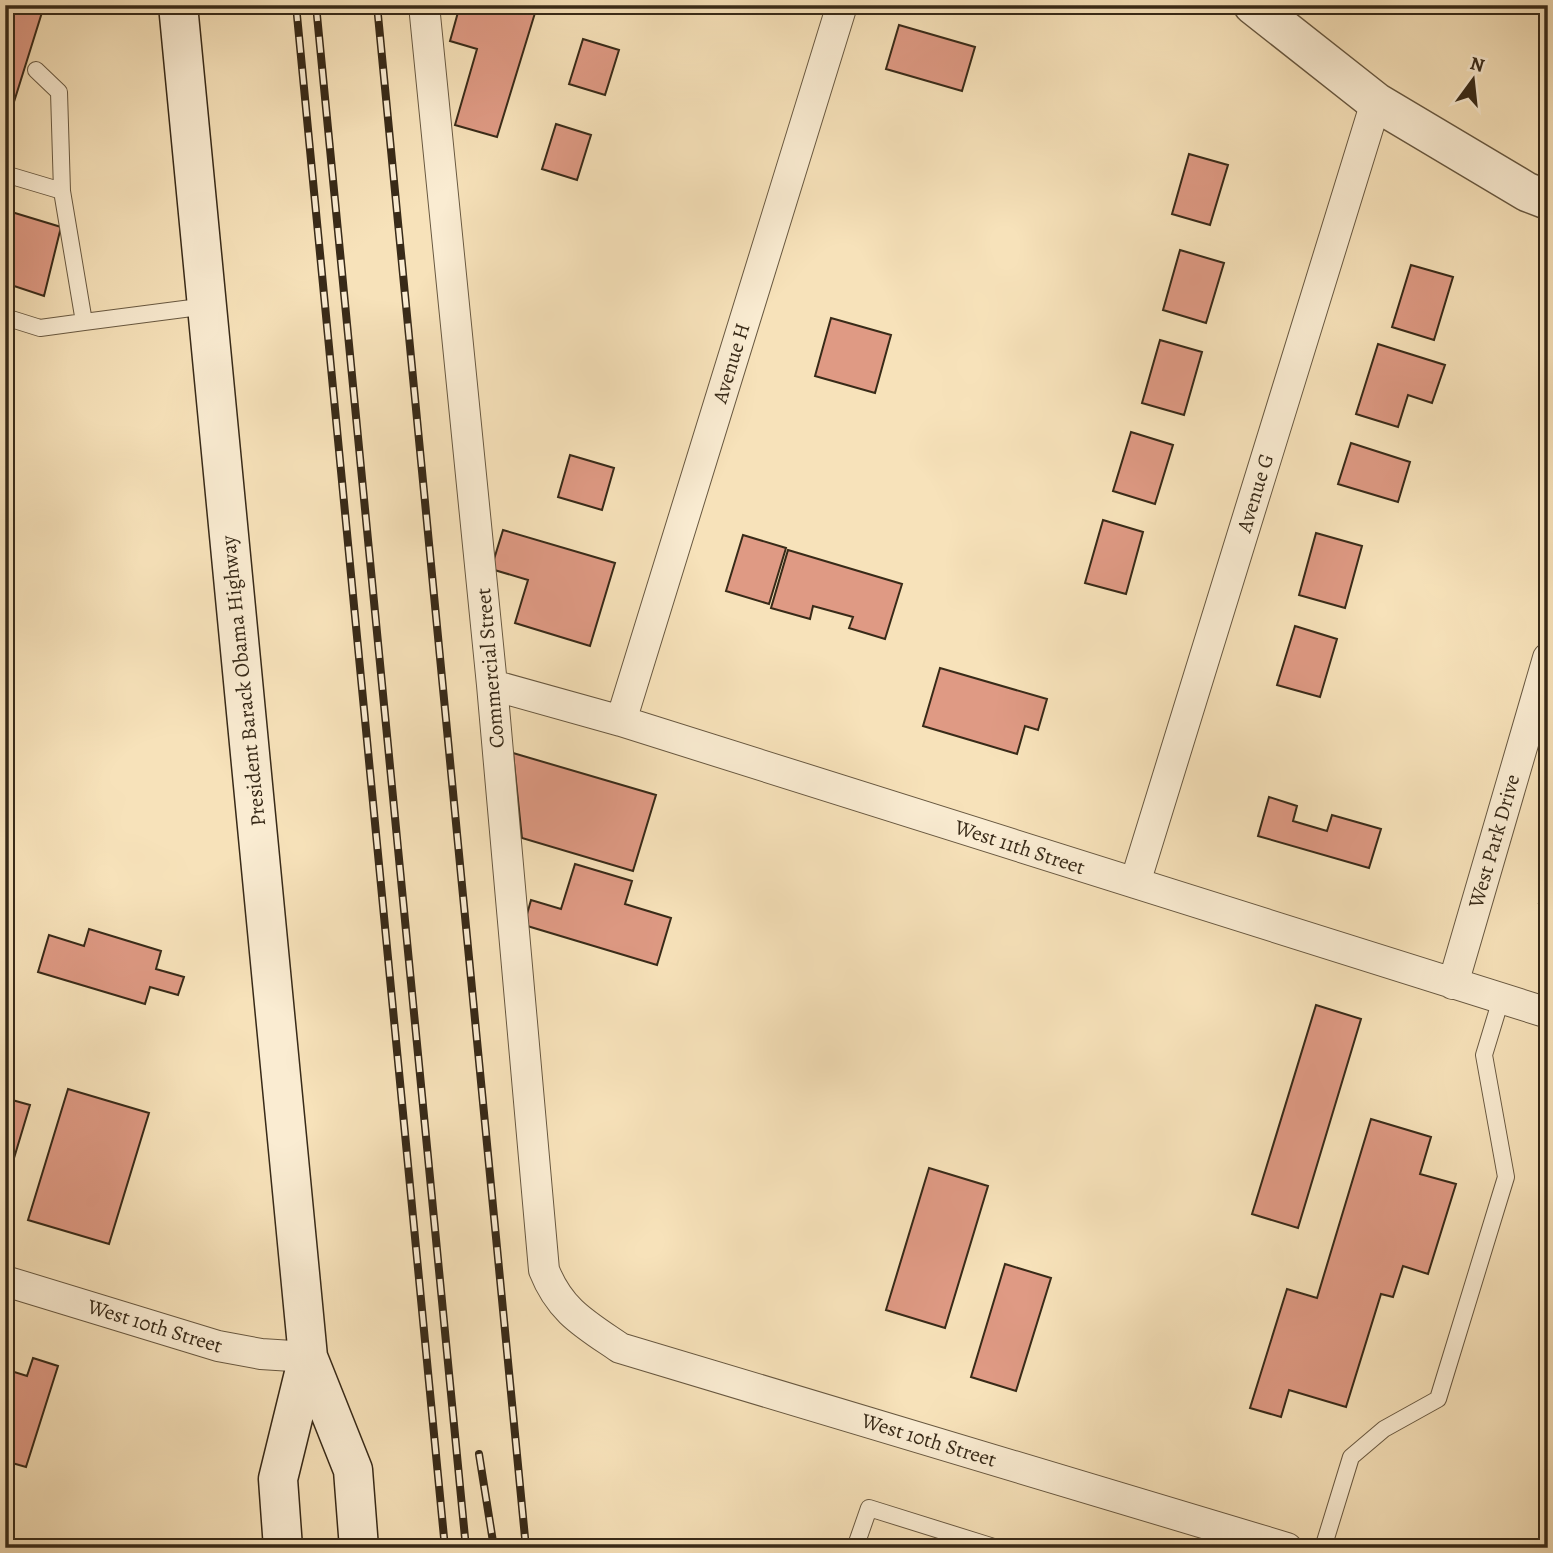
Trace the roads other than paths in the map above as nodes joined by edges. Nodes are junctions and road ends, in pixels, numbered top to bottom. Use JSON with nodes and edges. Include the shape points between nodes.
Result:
{"nodes":[{"id":1,"x":178,"y":5,"type":"edge"},
{"id":2,"x":424,"y":5,"type":"edge"},
{"id":3,"x":842,"y":5,"type":"edge"},
{"id":4,"x":1253,"y":5,"type":"edge"},
{"id":5,"x":36,"y":70,"type":"dead end"},
{"id":6,"x":1376,"y":102,"type":"junction"},
{"id":7,"x":5,"y":174,"type":"edge"},
{"id":8,"x":62,"y":191,"type":"junction"},
{"id":9,"x":1548,"y":200,"type":"edge"},
{"id":10,"x":207,"y":306,"type":"junction"},
{"id":11,"x":5,"y":317,"type":"edge"},
{"id":12,"x":84,"y":322,"type":"junction"},
{"id":13,"x":1548,"y":658,"type":"edge"},
{"id":14,"x":492,"y":685,"type":"junction"},
{"id":15,"x":621,"y":721,"type":"junction"},
{"id":16,"x":1135,"y":883,"type":"junction"},
{"id":17,"x":1453,"y":984,"type":"junction"},
{"id":18,"x":1501,"y":999,"type":"junction"},
{"id":19,"x":1548,"y":1013,"type":"edge"},
{"id":20,"x":5,"y":1281,"type":"edge"},
{"id":21,"x":578,"y":1320,"type":"joint"},
{"id":22,"x":308,"y":1357,"type":"junction"},
{"id":23,"x":283,"y":1548,"type":"edge"},
{"id":24,"x":359,"y":1548,"type":"edge"},
{"id":25,"x":855,"y":1548,"type":"edge"},
{"id":26,"x":997,"y":1548,"type":"edge"},
{"id":27,"x":1287,"y":1548,"type":"edge"},
{"id":28,"x":1323,"y":1548,"type":"edge"}],
"edges":[{"from":1,"to":10,"type":"main road","name":"President Barack Obama Highway"},
{"from":2,"to":14,"type":"street","name":"Commercial Street"},
{"from":3,"to":15,"type":"street","name":"Avenue H"},
{"from":4,"to":6,"type":"main road"},
{"from":5,"to":8,"type":"lane","via":[[59,92]]},
{"from":6,"to":9,"type":"main road"},
{"from":6,"to":16,"type":"street","name":"Avenue G"},
{"from":7,"to":8,"type":"lane"},
{"from":8,"to":12,"type":"lane"},
{"from":10,"to":12,"type":"lane"},
{"from":10,"to":22,"type":"main road","name":"President Barack Obama Highway"},
{"from":11,"to":12,"type":"lane","via":[[40,328]]},
{"from":13,"to":17,"type":"street","name":"West Park Drive"},
{"from":14,"to":15,"type":"street","name":"West 11th Street"},
{"from":14,"to":21,"type":"street","name":"Commercial Street","via":[[544,1270],[561,1303]]},
{"from":15,"to":16,"type":"street","name":"West 11th Street"},
{"from":16,"to":17,"type":"street","name":"West 11th Street"},
{"from":17,"to":18,"type":"street","name":"West 11th Street"},
{"from":18,"to":19,"type":"street","name":"West 11th Street"},
{"from":18,"to":28,"type":"lane","via":[[1484,1055],[1506,1177],[1438,1399],[1384,1429],[1351,1457]]},
{"from":20,"to":22,"type":"street","name":"West 10th Street","via":[[218,1346]]},
{"from":21,"to":27,"type":"street","name":"West 10th Street","via":[[620,1348]]},
{"from":22,"to":23,"type":"main road","name":"President Barack Obama Highway","via":[[278,1479]]},
{"from":22,"to":24,"type":"main road","name":"President Barack Obama Highway","via":[[353,1470]]},
{"from":25,"to":26,"type":"lane","via":[[869,1508]]}]}
